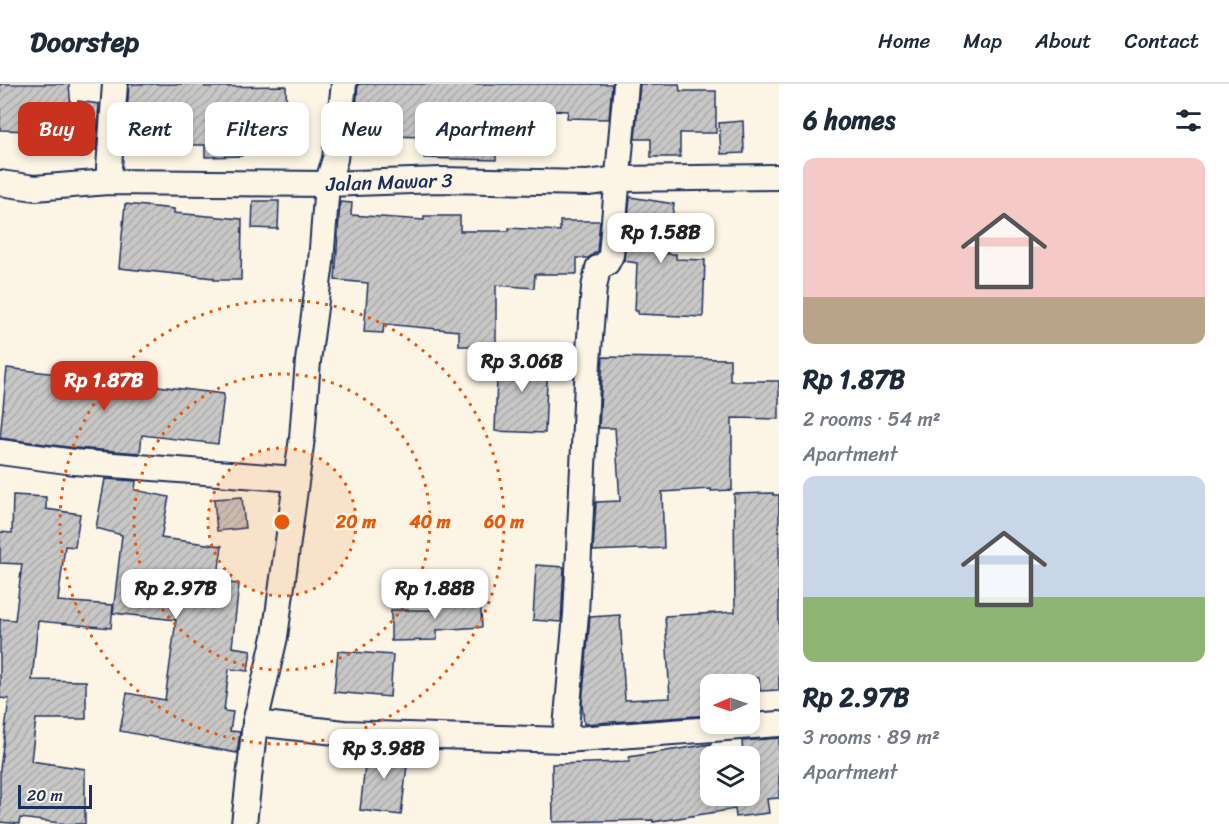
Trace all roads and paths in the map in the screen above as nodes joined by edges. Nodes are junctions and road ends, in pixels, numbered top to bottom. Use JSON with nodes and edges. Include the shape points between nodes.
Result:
{"nodes":[{"id":1,"x":115,"y":84,"type":"edge"},
{"id":2,"x":344,"y":84,"type":"edge"},
{"id":3,"x":626,"y":84,"type":"edge"},
{"id":4,"x":779,"y":177,"type":"edge"},
{"id":5,"x":618,"y":179,"type":"junction"},
{"id":6,"x":108,"y":182,"type":"junction"},
{"id":7,"x":0,"y":183,"type":"edge"},
{"id":8,"x":327,"y":184,"type":"junction"},
{"id":9,"x":0,"y":452,"type":"edge"},
{"id":10,"x":295,"y":478,"type":"junction"},
{"id":11,"x":255,"y":723,"type":"junction"},
{"id":12,"x":779,"y":724,"type":"edge"},
{"id":13,"x":565,"y":740,"type":"junction"},
{"id":14,"x":244,"y":824,"type":"edge"}],
"edges":[{"from":1,"to":6,"type":"street"},
{"from":2,"to":8,"type":"street","via":[[335,159]]},
{"from":3,"to":5,"type":"street"},
{"from":4,"to":5,"type":"street","name":"Jalan Mawar 3"},
{"from":5,"to":8,"type":"street","name":"Jalan Mawar 3","via":[[588,183],[440,180]]},
{"from":5,"to":13,"type":"street","via":[[610,260],[598,268],[594,288]]},
{"from":6,"to":7,"type":"street","name":"Jalan Mawar 3","via":[[35,188]]},
{"from":6,"to":8,"type":"street","name":"Jalan Mawar 3"},
{"from":8,"to":10,"type":"street"},
{"from":9,"to":10,"type":"street","via":[[74,462]]},
{"from":10,"to":11,"type":"street","via":[[275,637]]},
{"from":11,"to":13,"type":"street","via":[[344,733]]},
{"from":11,"to":14,"type":"street"},
{"from":12,"to":13,"type":"street"}]}
